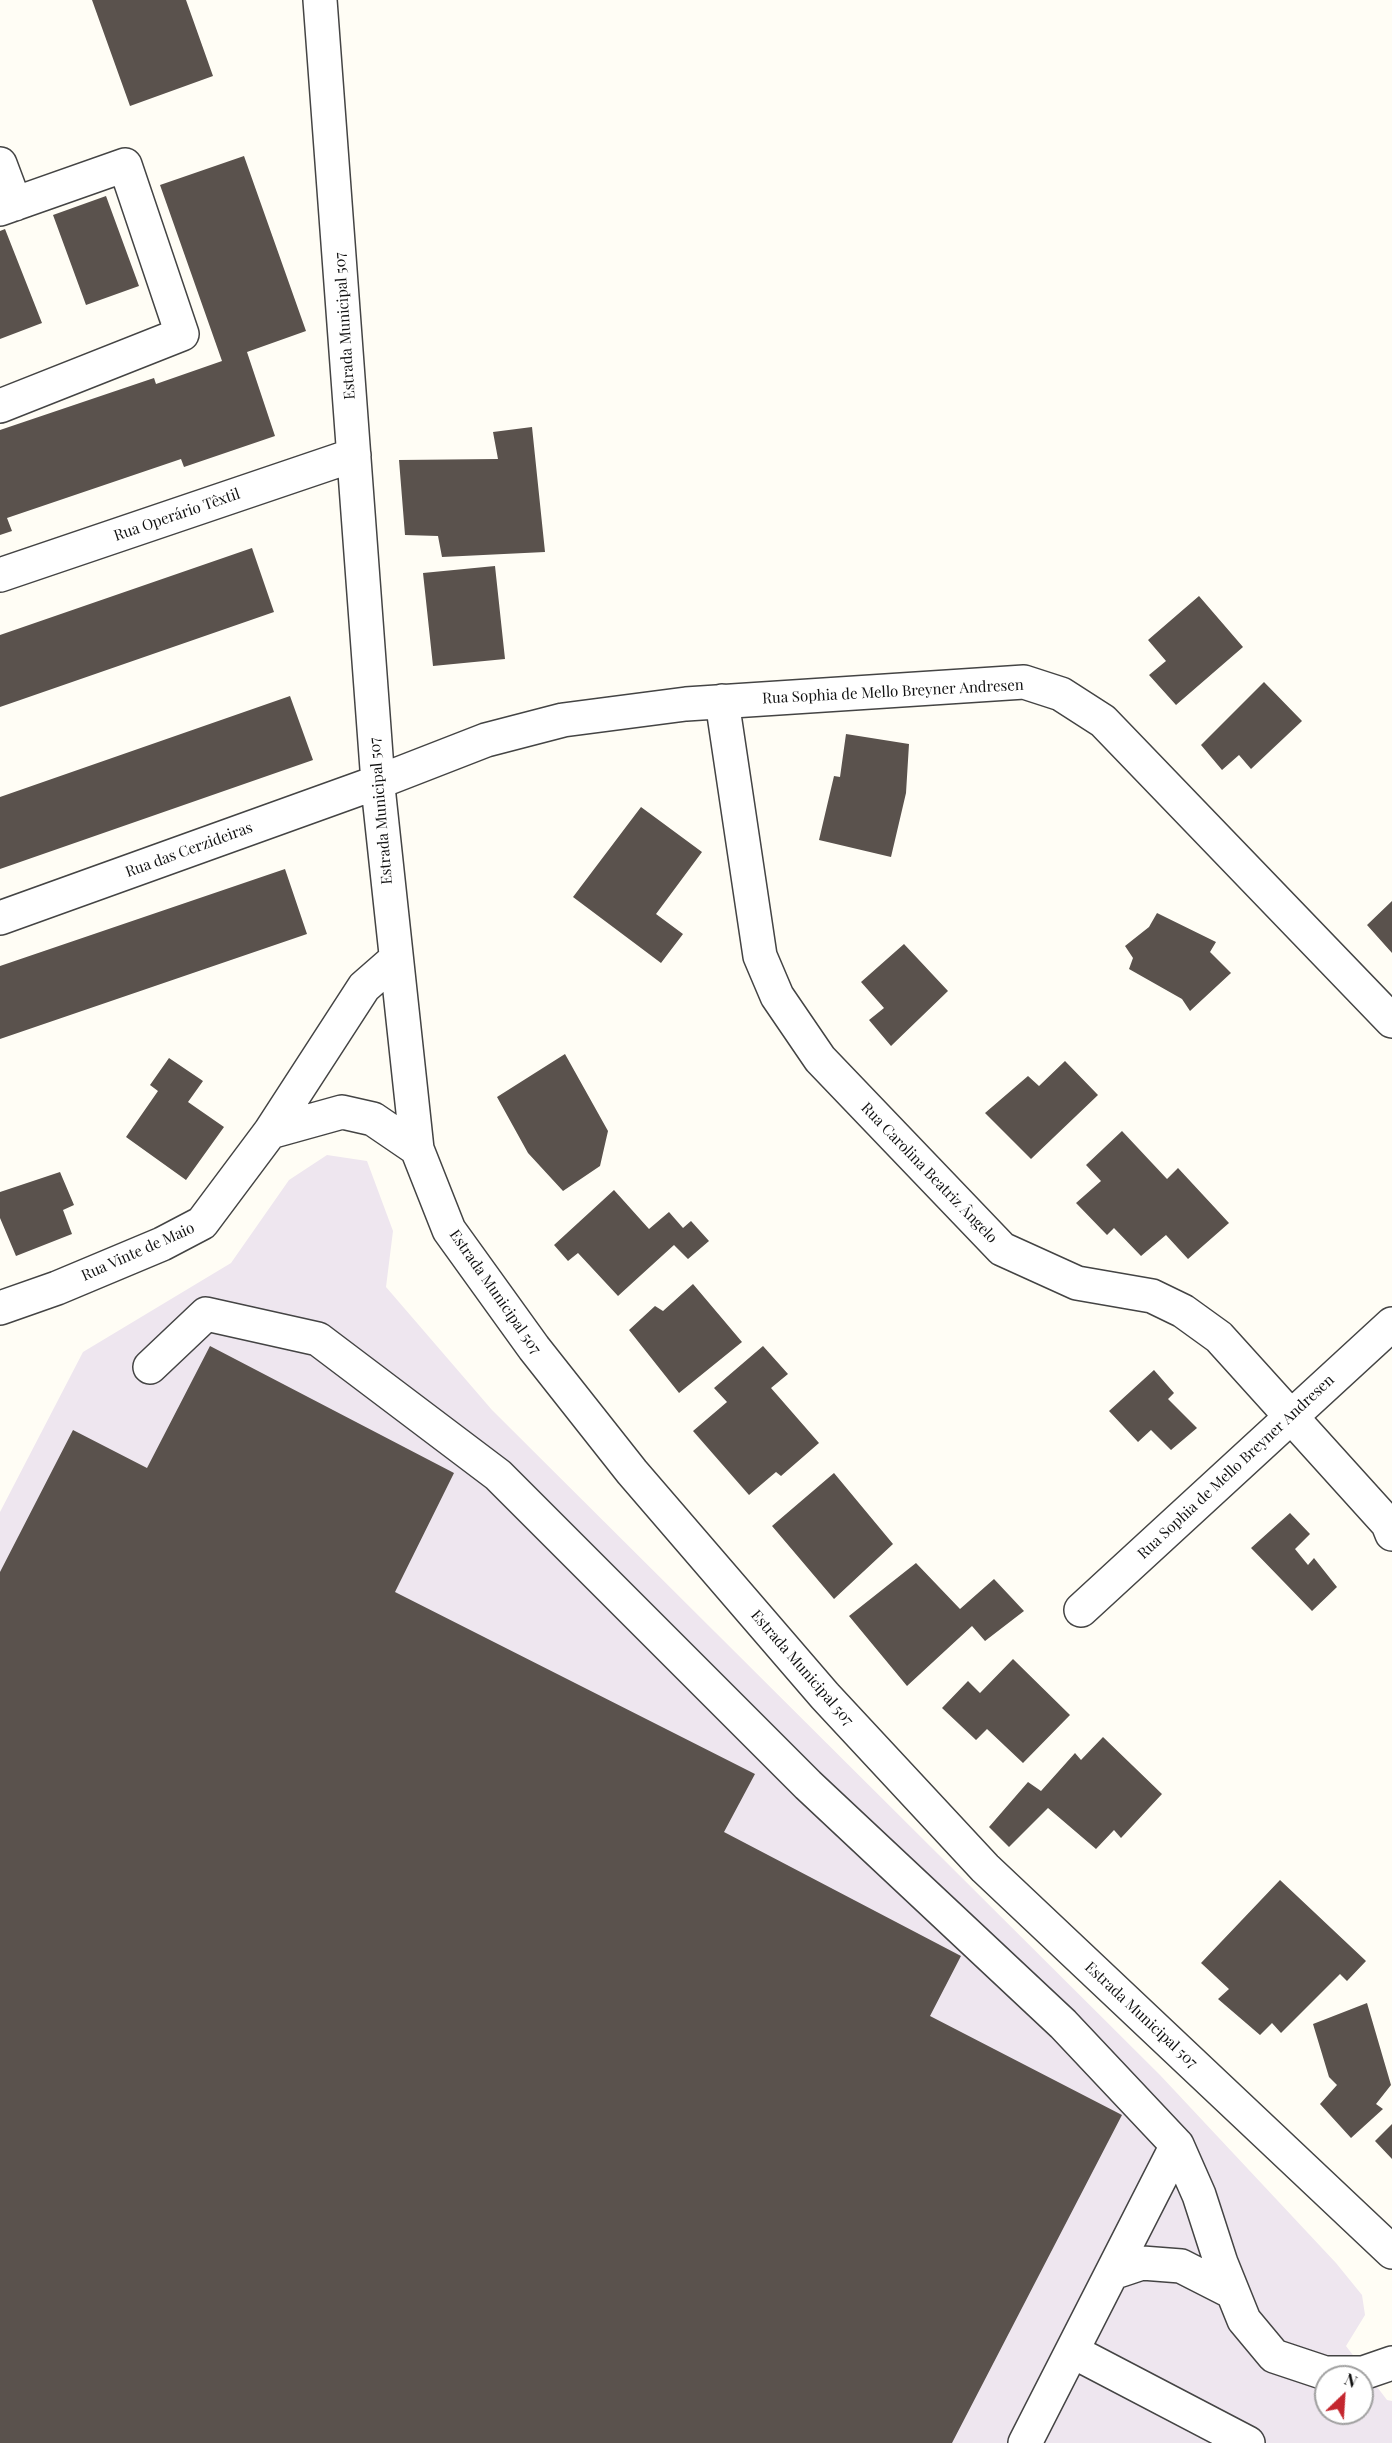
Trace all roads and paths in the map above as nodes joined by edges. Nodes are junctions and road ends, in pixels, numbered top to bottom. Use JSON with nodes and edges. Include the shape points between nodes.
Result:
{"nodes":[{"id":1,"x":320,"y":0,"type":"edge"},
{"id":2,"x":0,"y":164,"type":"edge"},
{"id":3,"x":8,"y":206,"type":"edge"},
{"id":4,"x":0,"y":406,"type":"edge"},
{"id":5,"x":354,"y":455,"type":"junction"},
{"id":6,"x":0,"y":575,"type":"edge"},
{"id":7,"x":722,"y":701,"type":"junction"},
{"id":8,"x":378,"y":782,"type":"junction"},
{"id":9,"x":0,"y":918,"type":"edge"},
{"id":10,"x":396,"y":959,"type":"junction"},
{"id":11,"x":1392,"y":1021,"type":"edge"},
{"id":12,"x":270,"y":1132,"type":"junction"},
{"id":13,"x":417,"y":1149,"type":"junction"},
{"id":14,"x":0,"y":1308,"type":"edge"},
{"id":15,"x":1392,"y":1324,"type":"edge"},
{"id":16,"x":150,"y":1367,"type":"dead end"},
{"id":17,"x":1291,"y":1416,"type":"junction"},
{"id":18,"x":1392,"y":1534,"type":"edge"},
{"id":19,"x":1081,"y":1610,"type":"dead end"},
{"id":20,"x":1177,"y":2145,"type":"junction"},
{"id":21,"x":1392,"y":2252,"type":"edge"},
{"id":22,"x":1112,"y":2272,"type":"junction"},
{"id":23,"x":1232,"y":2292,"type":"junction"},
{"id":24,"x":1072,"y":2351,"type":"junction"},
{"id":25,"x":1392,"y":2363,"type":"edge"},
{"id":26,"x":1032,"y":2440,"type":"edge"},
{"id":27,"x":1248,"y":2443,"type":"edge"}],
"edges":[{"from":1,"to":5,"type":"street","name":"Estrada Municipal 507"},
{"from":2,"to":3,"type":"street"},
{"from":3,"to":4,"type":"street","via":[[125,165],[182,334]]},
{"from":5,"to":6,"type":"street","name":"Rua Operário Têxtil"},
{"from":5,"to":8,"type":"street","name":"Estrada Municipal 507"},
{"from":7,"to":8,"type":"street","name":"Rua Sophia de Mello Breyner Andresen","via":[[563,720],[486,740]]},
{"from":7,"to":11,"type":"street","name":"Rua Sophia de Mello Breyner Andresen","via":[[1024,682],[1061,694],[1103,721]]},
{"from":7,"to":17,"type":"street","name":"Rua Carolina Beatriz Ângelo","via":[[760,956],[777,996],[820,1059],[1002,1249],[1077,1283],[1152,1296],[1184,1311],[1219,1337]]},
{"from":8,"to":9,"type":"street","name":"Rua das Cerzideiras"},
{"from":8,"to":10,"type":"street","name":"Estrada Municipal 507"},
{"from":10,"to":12,"type":"street","name":"Rua Vinte de Maio","via":[[364,987]]},
{"from":10,"to":13,"type":"street","name":"Estrada Municipal 507"},
{"from":12,"to":13,"type":"street","via":[[342,1112],[373,1119]]},
{"from":12,"to":14,"type":"street","name":"Rua Vinte de Maio","via":[[202,1223],[162,1244]]},
{"from":13,"to":21,"type":"street","name":"Estrada Municipal 507","via":[[449,1230],[534,1348],[632,1472],[825,1696],[985,1868]]},
{"from":15,"to":17,"type":"street","name":"Rua Sophia de Mello Breyner Andresen"},
{"from":16,"to":20,"type":"street","via":[[206,1314],[318,1339],[328,1346],[498,1475],[808,1785],[1063,2024]]},
{"from":17,"to":18,"type":"street","name":"Rua Carolina Beatriz Ângelo","via":[[1388,1524]]},
{"from":17,"to":19,"type":"street","name":"Rua Sophia de Mello Breyner Andresen"},
{"from":20,"to":22,"type":"street"},
{"from":20,"to":23,"type":"street","via":[[1199,2195]]},
{"from":22,"to":23,"type":"street","via":[[1142,2263],[1181,2266]]},
{"from":22,"to":24,"type":"street"},
{"from":23,"to":25,"type":"street","via":[[1244,2320],[1274,2356],[1325,2373],[1363,2373]]},
{"from":24,"to":26,"type":"street"},
{"from":24,"to":27,"type":"street"}]}
